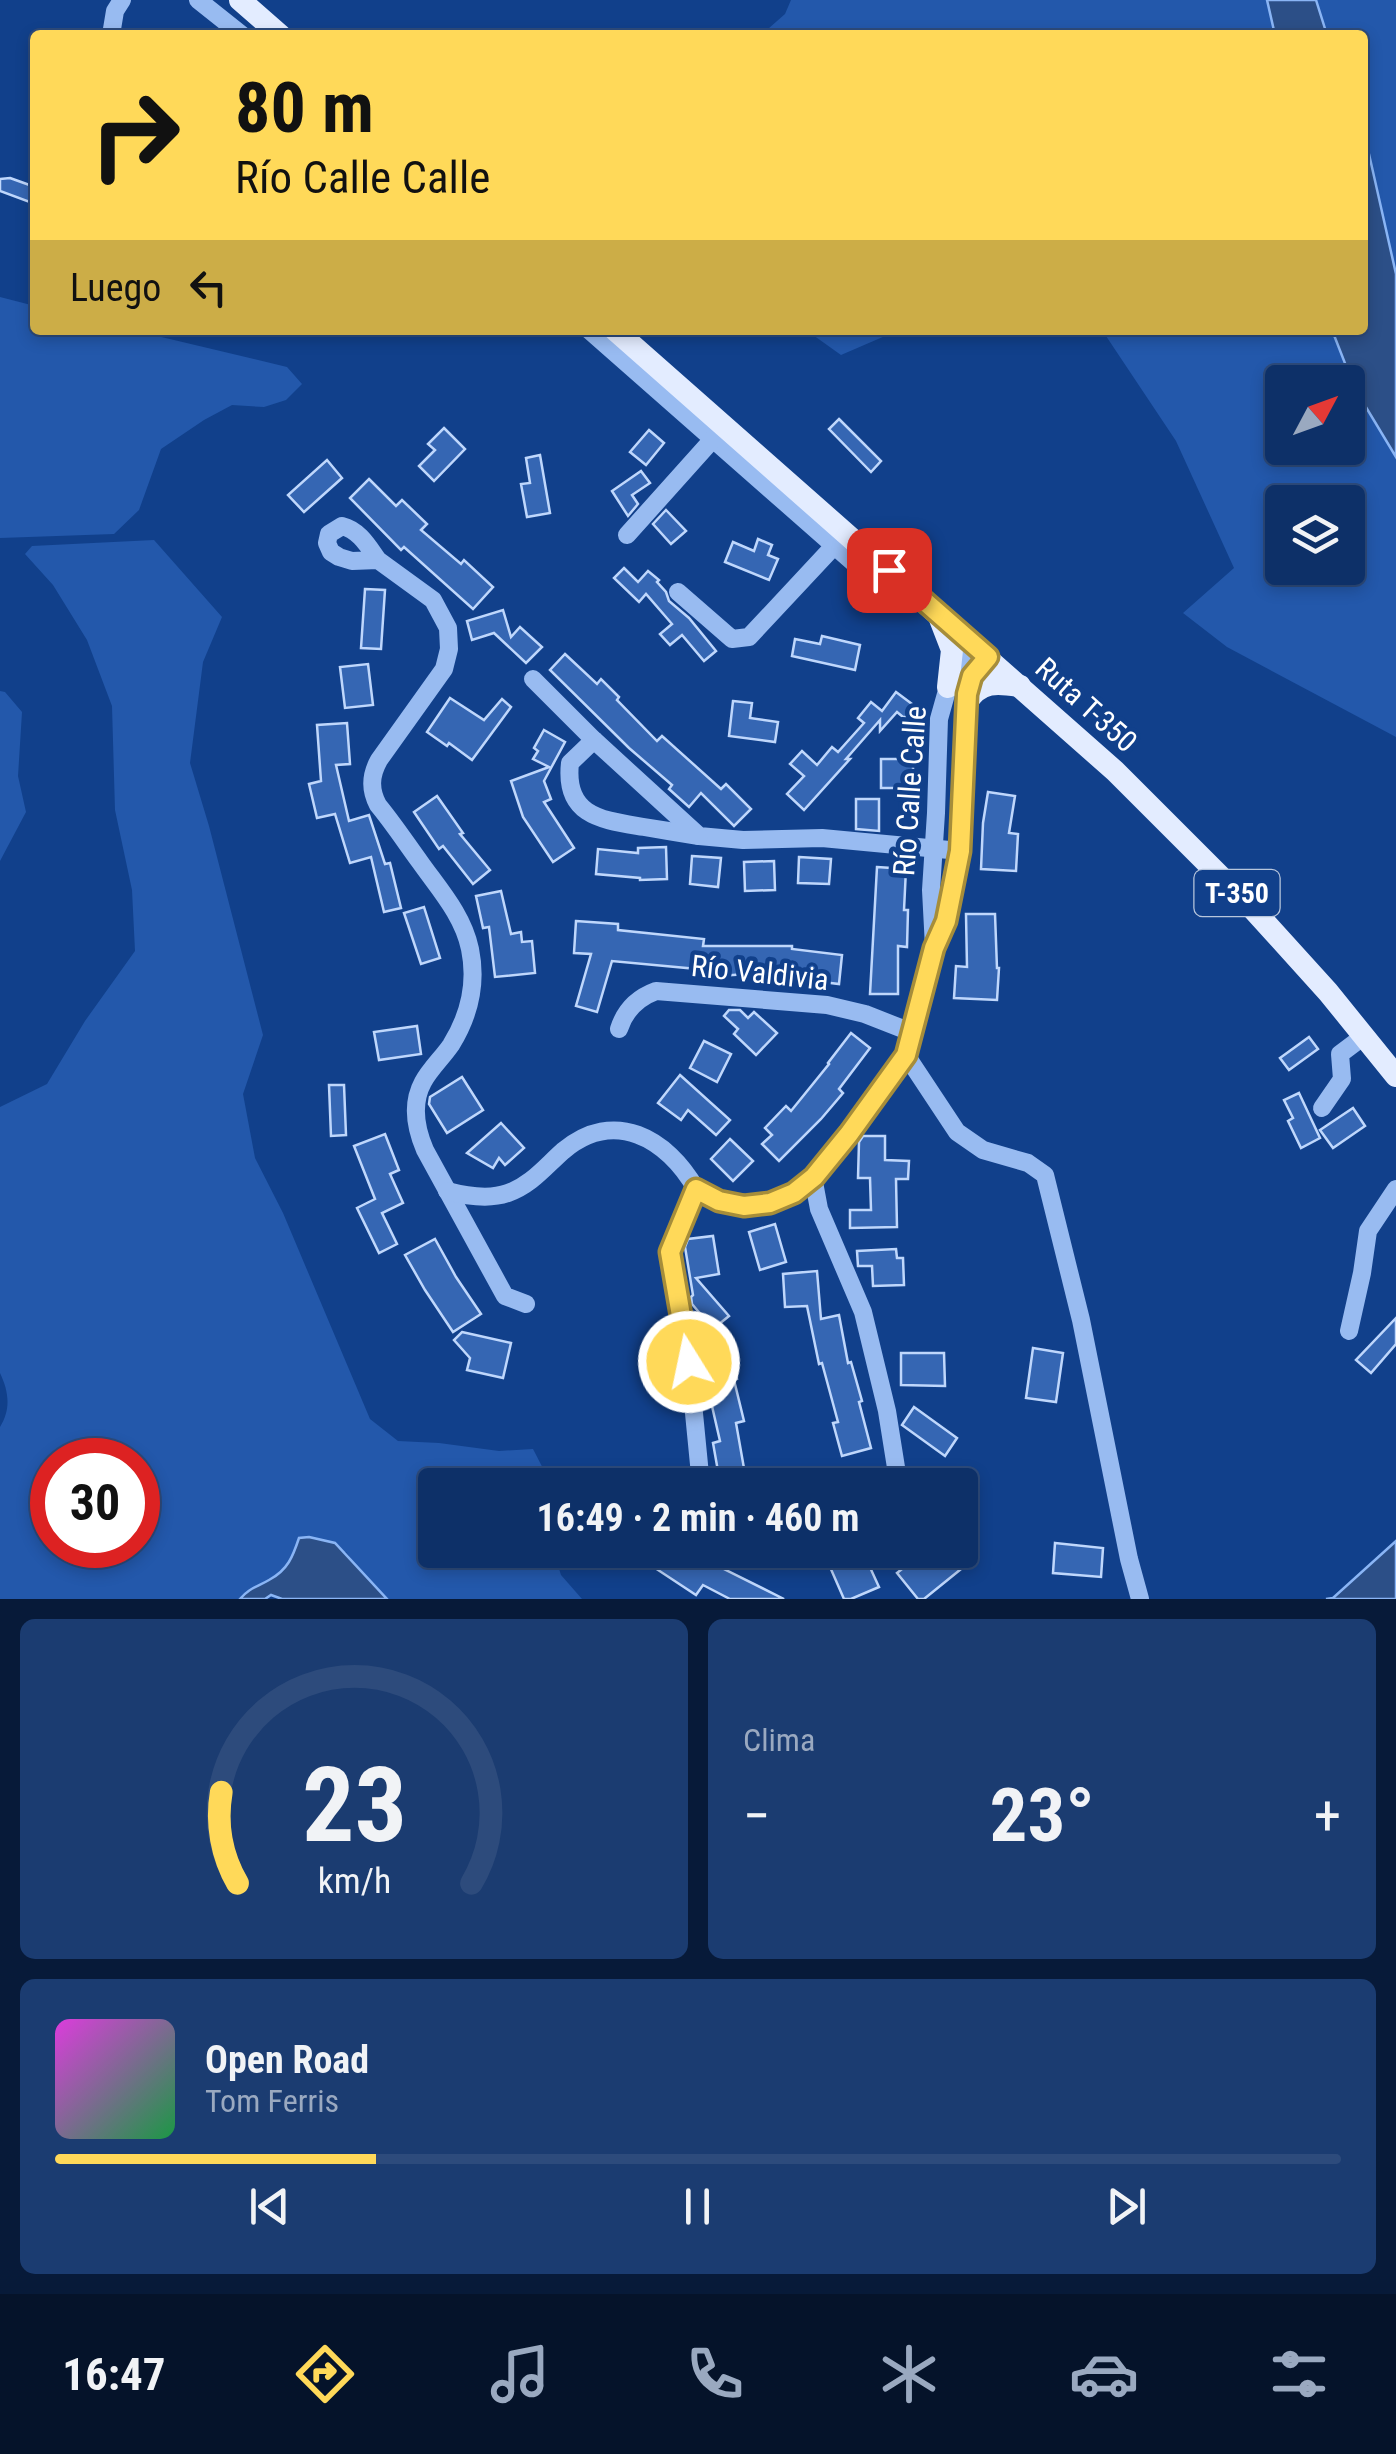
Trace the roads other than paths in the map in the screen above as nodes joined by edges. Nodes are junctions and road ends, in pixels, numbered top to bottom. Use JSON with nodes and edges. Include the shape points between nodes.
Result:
{"nodes":[{"id":1,"x":122,"y":0,"type":"edge"},
{"id":2,"x":198,"y":0,"type":"edge"},
{"id":3,"x":240,"y":0,"type":"edge"},
{"id":4,"x":112,"y":30,"type":"edge"},
{"id":5,"x":236,"y":30,"type":"edge"},
{"id":6,"x":274,"y":30,"type":"edge"},
{"id":7,"x":595,"y":335,"type":"edge"},
{"id":8,"x":621,"y":335,"type":"edge"},
{"id":9,"x":712,"y":440,"type":"junction"},
{"id":10,"x":627,"y":535,"type":"dead end"},
{"id":11,"x":834,"y":546,"type":"junction"},
{"id":12,"x":378,"y":560,"type":"dead end"},
{"id":13,"x":678,"y":592,"type":"dead end"},
{"id":14,"x":917,"y":594,"type":"junction"},
{"id":15,"x":936,"y":611,"type":"junction"},
{"id":16,"x":981,"y":651,"type":"junction"},
{"id":17,"x":534,"y":679,"type":"dead end"},
{"id":18,"x":1020,"y":686,"type":"junction"},
{"id":19,"x":948,"y":687,"type":"junction"},
{"id":20,"x":967,"y":702,"type":"junction"},
{"id":21,"x":594,"y":740,"type":"junction"},
{"id":22,"x":700,"y":836,"type":"junction"},
{"id":23,"x":934,"y":849,"type":"junction"},
{"id":24,"x":960,"y":851,"type":"junction"},
{"id":25,"x":934,"y":948,"type":"junction"},
{"id":26,"x":619,"y":1029,"type":"dead end"},
{"id":27,"x":912,"y":1032,"type":"junction"},
{"id":28,"x":1364,"y":1036,"type":"junction"},
{"id":29,"x":906,"y":1055,"type":"junction"},
{"id":30,"x":1396,"y":1076,"type":"edge"},
{"id":31,"x":1322,"y":1108,"type":"dead end"},
{"id":32,"x":814,"y":1177,"type":"junction"},
{"id":33,"x":696,"y":1189,"type":"junction"},
{"id":34,"x":1396,"y":1189,"type":"edge"},
{"id":35,"x":447,"y":1191,"type":"junction"},
{"id":36,"x":526,"y":1304,"type":"dead end"},
{"id":37,"x":1349,"y":1331,"type":"dead end"},
{"id":38,"x":699,"y":1468,"type":"edge"},
{"id":39,"x":896,"y":1468,"type":"edge"},
{"id":40,"x":1140,"y":1599,"type":"edge"}],
"edges":[{"from":1,"to":4,"type":"street"},
{"from":2,"to":5,"type":"street"},
{"from":3,"to":6,"type":"main road"},
{"from":7,"to":9,"type":"street"},
{"from":8,"to":14,"type":"main road","name":"Ruta T-350","number":"T-350"},
{"from":9,"to":10,"type":"street"},
{"from":9,"to":11,"type":"street"},
{"from":11,"to":13,"type":"street","via":[[749,637],[732,639]]},
{"from":11,"to":14,"type":"street","via":[[888,593],[905,600]]},
{"from":12,"to":35,"type":"street","via":[[433,600],[450,638],[444,669],[379,760],[372,782],[378,805],[454,910],[470,950],[468,1009],[416,1103],[420,1139]]},
{"from":14,"to":15,"type":"main road","name":"Ruta T-350","number":"T-350"},
{"from":15,"to":16,"type":"main road","name":"Ruta T-350","number":"T-350"},
{"from":15,"to":19,"type":"main road","via":[[952,650]]},
{"from":16,"to":18,"type":"main road","name":"Ruta T-350","number":"T-350"},
{"from":16,"to":19,"type":"street","name":"Río Calle Calle"},
{"from":16,"to":20,"type":"street","name":"Río Calle Calle"},
{"from":17,"to":21,"type":"street"},
{"from":18,"to":20,"type":"main road","via":[[984,685]]},
{"from":18,"to":28,"type":"main road","name":"Ruta T-350","number":"T-350","via":[[1212,867]]},
{"from":19,"to":23,"type":"street","name":"Río Calle Calle","via":[[939,719]]},
{"from":20,"to":24,"type":"street","name":"Río Calle Calle"},
{"from":21,"to":22,"type":"street"},
{"from":21,"to":22,"type":"street","via":[[570,763],[572,788],[586,810],[602,820]]},
{"from":22,"to":23,"type":"street"},
{"from":23,"to":24,"type":"street"},
{"from":23,"to":25,"type":"street","name":"Río Calle Calle"},
{"from":24,"to":25,"type":"street","name":"Río Calle Calle"},
{"from":25,"to":27,"type":"street","name":"Río Calle Calle"},
{"from":26,"to":27,"type":"street","name":"Río Valdivia","via":[[631,1006],[656,991],[827,1005]]},
{"from":27,"to":29,"type":"street","name":"Río Calle Calle"},
{"from":28,"to":30,"type":"main road","name":"Ruta T-350","number":"T-350"},
{"from":28,"to":31,"type":"street","via":[[1340,1054],[1342,1079]]},
{"from":29,"to":32,"type":"street","name":"Río Calle Calle"},
{"from":29,"to":40,"type":"street","via":[[957,1132],[1045,1176]]},
{"from":32,"to":33,"type":"street","name":"Río Calle Calle","via":[[794,1193],[758,1205],[719,1201]]},
{"from":32,"to":39,"type":"street","via":[[819,1209],[863,1312]]},
{"from":33,"to":35,"type":"street","via":[[660,1146],[617,1130],[574,1143],[506,1194]]},
{"from":33,"to":38,"type":"street","via":[[670,1252]]},
{"from":34,"to":37,"type":"street","via":[[1368,1231]]},
{"from":35,"to":36,"type":"street","via":[[505,1296]]}]}
